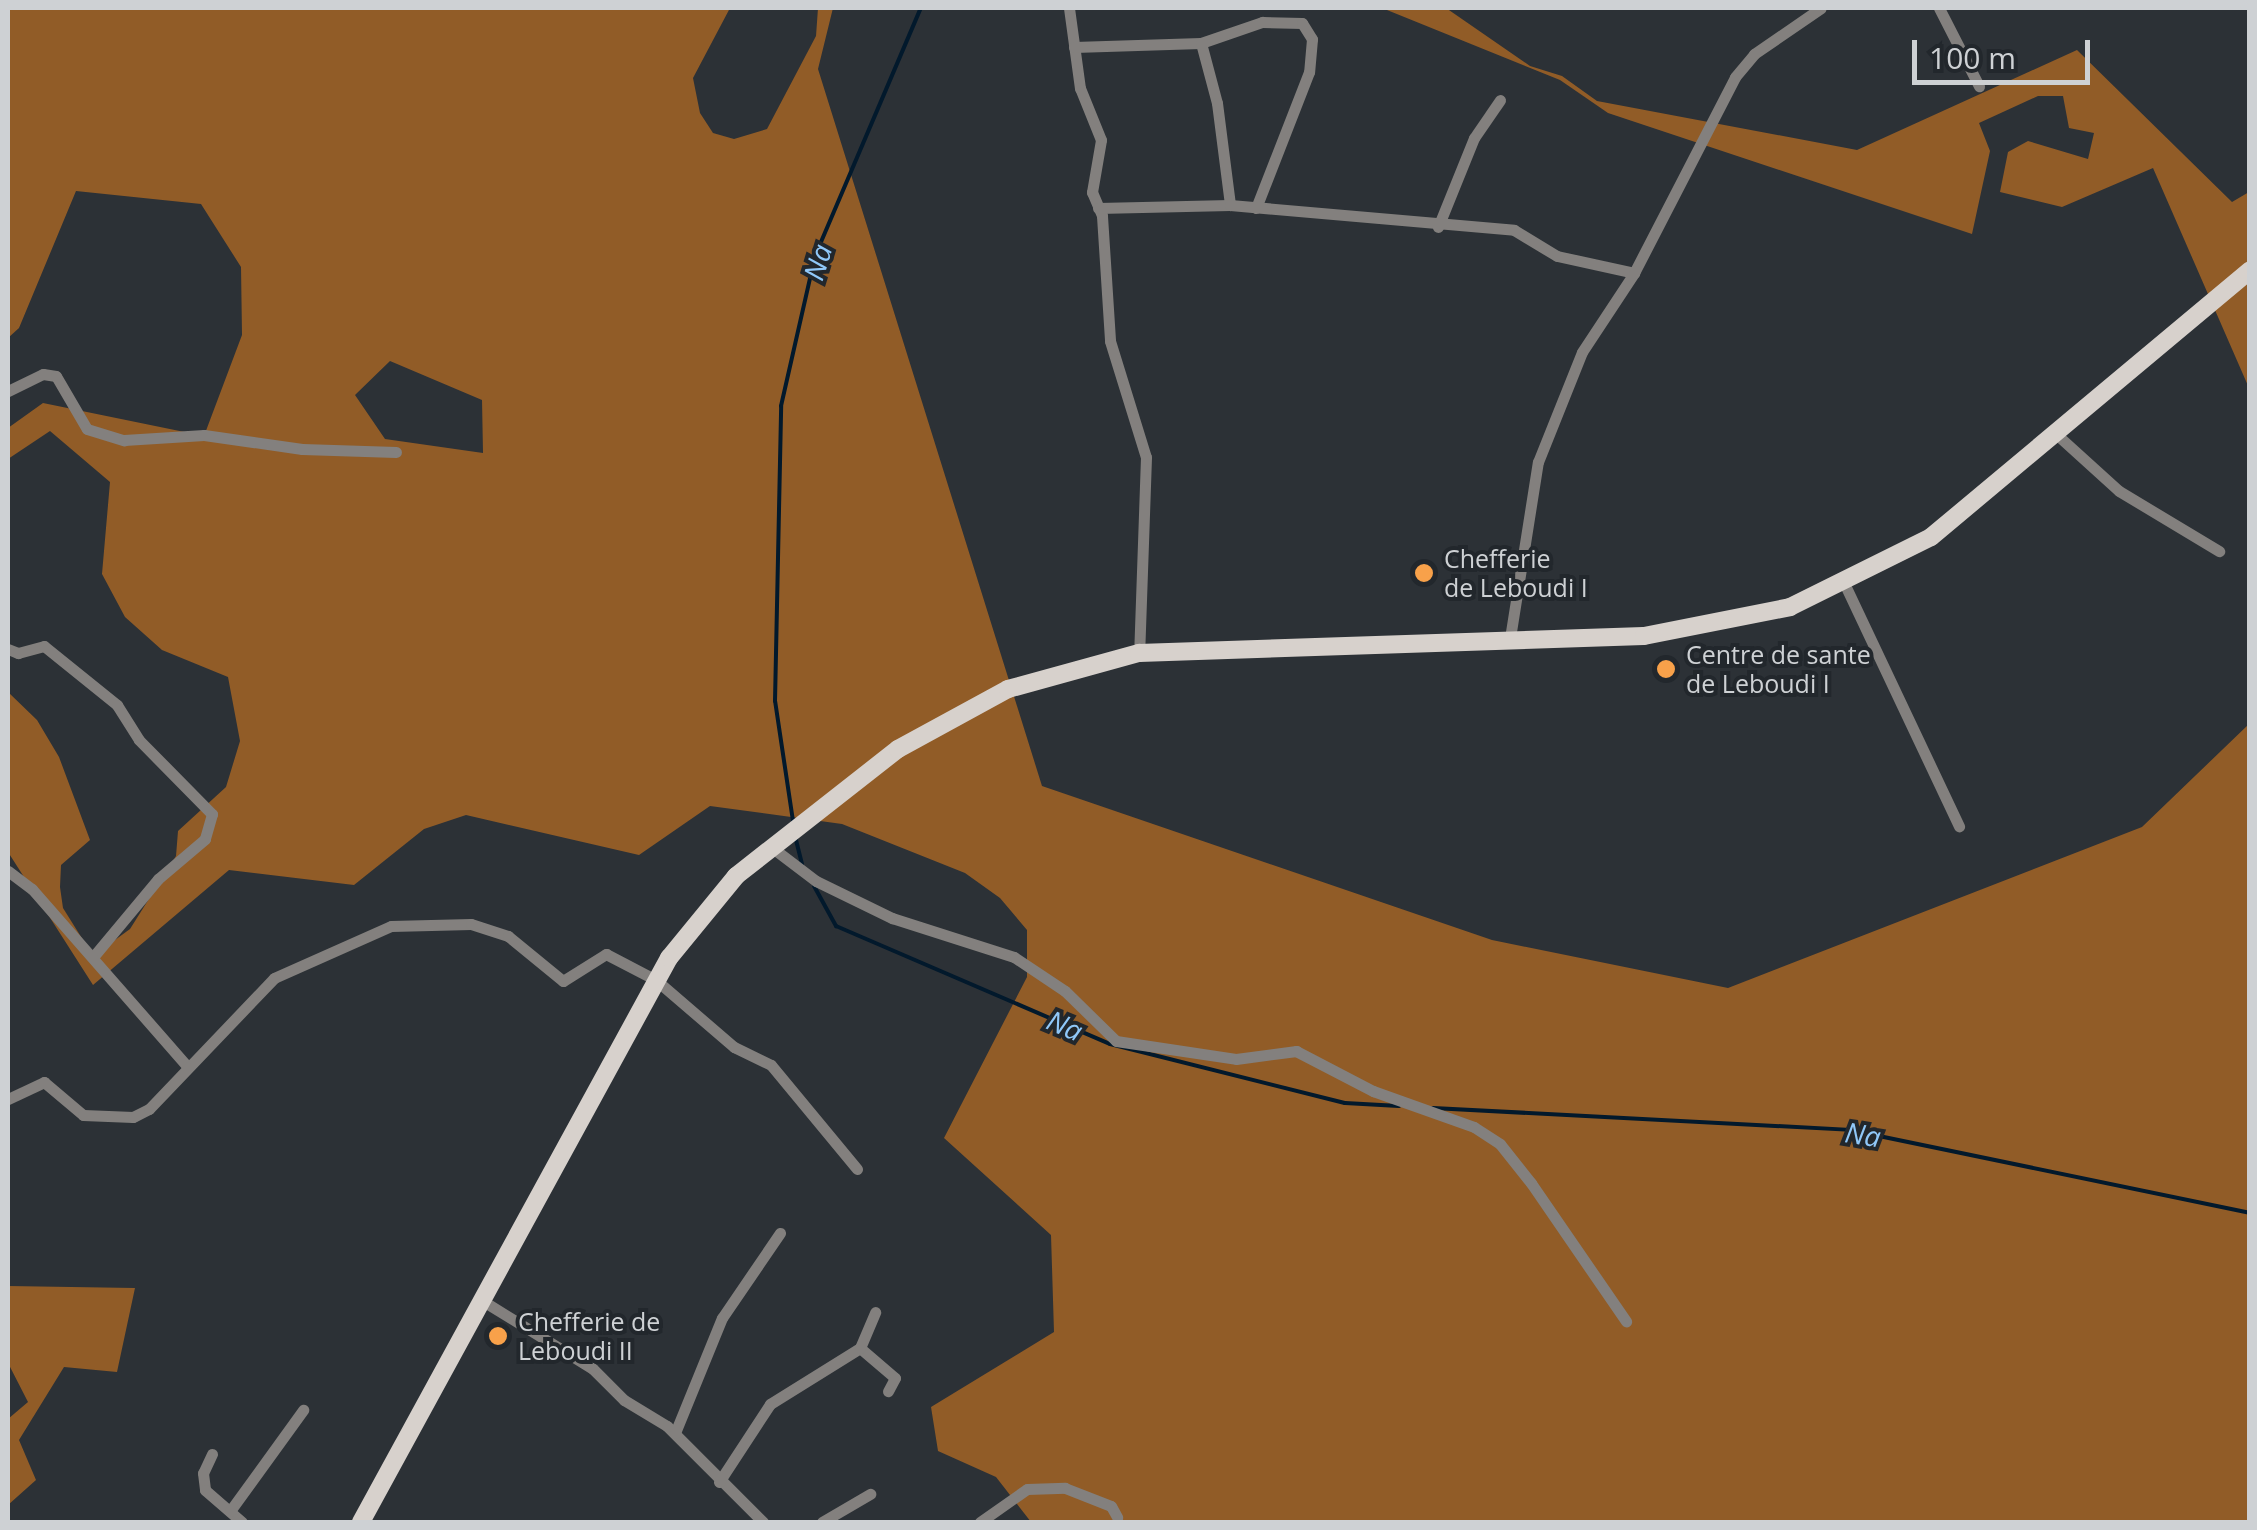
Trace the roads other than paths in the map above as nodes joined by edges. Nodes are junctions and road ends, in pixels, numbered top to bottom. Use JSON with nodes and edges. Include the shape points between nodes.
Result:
{"nodes":[{"id":1,"x":1069,"y":8,"type":"edge"},
{"id":2,"x":1821,"y":8,"type":"edge"},
{"id":3,"x":1939,"y":8,"type":"edge"},
{"id":4,"x":1799,"y":13,"type":"edge"},
{"id":5,"x":1201,"y":44,"type":"junction"},
{"id":6,"x":1074,"y":47,"type":"junction"},
{"id":7,"x":1979,"y":86,"type":"dead end"},
{"id":8,"x":1500,"y":100,"type":"dead end"},
{"id":9,"x":1230,"y":205,"type":"junction"},
{"id":10,"x":1098,"y":208,"type":"junction"},
{"id":11,"x":1256,"y":208,"type":"junction"},
{"id":12,"x":1438,"y":227,"type":"junction"},
{"id":13,"x":2250,"y":270,"type":"edge"},
{"id":14,"x":1634,"y":273,"type":"junction"},
{"id":15,"x":8,"y":391,"type":"edge"},
{"id":16,"x":2056,"y":433,"type":"junction"},
{"id":17,"x":396,"y":452,"type":"dead end"},
{"id":18,"x":2219,"y":551,"type":"dead end"},
{"id":19,"x":1845,"y":585,"type":"junction"},
{"id":20,"x":1510,"y":638,"type":"junction"},
{"id":21,"x":8,"y":649,"type":"edge"},
{"id":22,"x":1139,"y":653,"type":"junction"},
{"id":23,"x":1960,"y":826,"type":"dead end"},
{"id":24,"x":770,"y":846,"type":"junction"},
{"id":25,"x":8,"y":871,"type":"edge"},
{"id":26,"x":93,"y":957,"type":"junction"},
{"id":27,"x":656,"y":980,"type":"junction"},
{"id":28,"x":188,"y":1067,"type":"junction"},
{"id":29,"x":8,"y":1099,"type":"edge"},
{"id":30,"x":857,"y":1169,"type":"dead end"},
{"id":31,"x":780,"y":1233,"type":"dead end"},
{"id":32,"x":484,"y":1301,"type":"junction"},
{"id":33,"x":874,"y":1312,"type":"dead end"},
{"id":34,"x":1626,"y":1321,"type":"dead end"},
{"id":35,"x":860,"y":1348,"type":"junction"},
{"id":36,"x":888,"y":1391,"type":"dead end"},
{"id":37,"x":303,"y":1410,"type":"dead end"},
{"id":38,"x":675,"y":1433,"type":"junction"},
{"id":39,"x":212,"y":1454,"type":"dead end"},
{"id":40,"x":718,"y":1482,"type":"junction"},
{"id":41,"x":870,"y":1494,"type":"dead end"},
{"id":42,"x":230,"y":1511,"type":"junction"},
{"id":43,"x":1117,"y":1517,"type":"dead end"},
{"id":44,"x":242,"y":1522,"type":"edge"},
{"id":45,"x":361,"y":1522,"type":"edge"},
{"id":46,"x":763,"y":1522,"type":"edge"},
{"id":47,"x":822,"y":1522,"type":"edge"},
{"id":48,"x":980,"y":1522,"type":"edge"}],
"edges":[{"from":1,"to":6,"type":"street"},
{"from":2,"to":4,"type":"street"},
{"from":3,"to":7,"type":"street"},
{"from":4,"to":14,"type":"street","via":[[1736,77]]},
{"from":5,"to":6,"type":"street"},
{"from":5,"to":9,"type":"street"},
{"from":5,"to":11,"type":"street","via":[[1249,25],[1296,20],[1312,40],[1309,72]]},
{"from":6,"to":10,"type":"street","via":[[1080,88],[1101,140],[1092,192]]},
{"from":8,"to":12,"type":"street","via":[[1474,138]]},
{"from":9,"to":10,"type":"street"},
{"from":9,"to":11,"type":"street"},
{"from":10,"to":22,"type":"street","via":[[1110,340],[1146,456]]},
{"from":11,"to":12,"type":"street"},
{"from":12,"to":14,"type":"street","via":[[1514,230],[1557,256]]},
{"from":13,"to":16,"type":"main road"},
{"from":14,"to":20,"type":"street","via":[[1582,352],[1538,462]]},
{"from":15,"to":17,"type":"street","via":[[43,374],[56,376],[87,430],[124,440],[204,435],[302,449]]},
{"from":16,"to":18,"type":"street","via":[[2119,492]]},
{"from":16,"to":19,"type":"main road","via":[[1930,536]]},
{"from":19,"to":20,"type":"main road","via":[[1748,621],[1694,632]]},
{"from":19,"to":23,"type":"street"},
{"from":20,"to":22,"type":"main road"},
{"from":21,"to":26,"type":"street","via":[[18,654],[44,646],[117,705],[138,740],[212,814],[205,840],[158,880]]},
{"from":22,"to":24,"type":"main road","via":[[974,704],[857,778]]},
{"from":24,"to":27,"type":"main road","via":[[708,906]]},
{"from":24,"to":34,"type":"street","via":[[816,881],[892,918],[1014,956],[1065,991],[1116,1041],[1236,1059],[1296,1051],[1373,1090],[1474,1126],[1500,1144],[1531,1183]]},
{"from":25,"to":26,"type":"street"},
{"from":26,"to":28,"type":"street"},
{"from":27,"to":28,"type":"street","via":[[606,954],[562,981],[495,929],[410,922],[274,978]]},
{"from":27,"to":30,"type":"street","via":[[734,1048],[772,1065]]},
{"from":27,"to":32,"type":"main road"},
{"from":28,"to":29,"type":"street","via":[[134,1117],[83,1115],[44,1082]]},
{"from":31,"to":38,"type":"street","via":[[722,1318]]},
{"from":32,"to":38,"type":"street","via":[[593,1369],[624,1400]]},
{"from":32,"to":45,"type":"main road"},
{"from":33,"to":35,"type":"street"},
{"from":35,"to":36,"type":"street","via":[[894,1378]]},
{"from":35,"to":40,"type":"street","via":[[770,1404]]},
{"from":37,"to":42,"type":"street"},
{"from":38,"to":40,"type":"street"},
{"from":39,"to":42,"type":"street","via":[[202,1482]]},
{"from":40,"to":46,"type":"street"},
{"from":41,"to":47,"type":"street"},
{"from":42,"to":44,"type":"street"},
{"from":43,"to":48,"type":"street","via":[[1111,1506],[1065,1488],[1027,1489]]}]}
